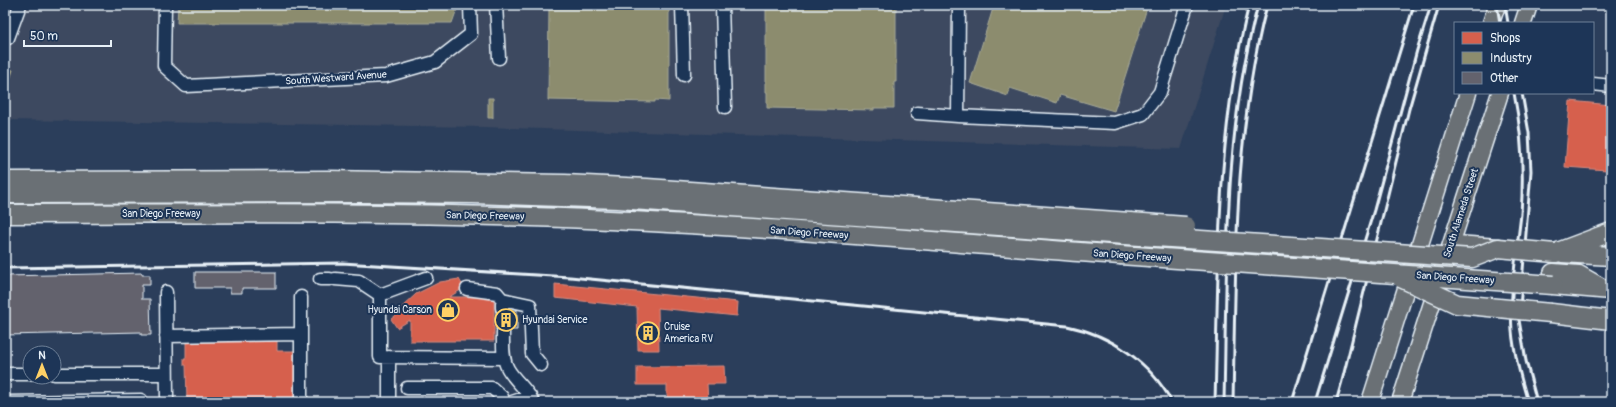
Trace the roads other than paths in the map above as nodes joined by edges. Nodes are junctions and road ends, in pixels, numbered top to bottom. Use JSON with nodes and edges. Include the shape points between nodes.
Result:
{"nodes":[{"id":1,"x":20,"y":5,"type":"edge"},
{"id":2,"x":165,"y":5,"type":"edge"},
{"id":3,"x":470,"y":5,"type":"edge"},
{"id":4,"x":496,"y":5,"type":"edge"},
{"id":5,"x":682,"y":5,"type":"edge"},
{"id":6,"x":722,"y":5,"type":"edge"},
{"id":7,"x":959,"y":5,"type":"edge"},
{"id":8,"x":1187,"y":5,"type":"edge"},
{"id":9,"x":1496,"y":5,"type":"edge"},
{"id":10,"x":1529,"y":5,"type":"edge"},
{"id":11,"x":1491,"y":22,"type":"edge"},
{"id":12,"x":1523,"y":22,"type":"edge"},
{"id":13,"x":8,"y":38,"type":"dead end"},
{"id":14,"x":499,"y":58,"type":"dead end"},
{"id":15,"x":684,"y":75,"type":"dead end"},
{"id":16,"x":1594,"y":84,"type":"edge"},
{"id":17,"x":1611,"y":86,"type":"edge"},
{"id":18,"x":1468,"y":94,"type":"edge"},
{"id":19,"x":1500,"y":94,"type":"edge"},
{"id":20,"x":725,"y":107,"type":"dead end"},
{"id":21,"x":917,"y":114,"type":"dead end"},
{"id":22,"x":958,"y":116,"type":"junction"},
{"id":23,"x":5,"y":174,"type":"edge"},
{"id":24,"x":62,"y":180,"type":"junction"},
{"id":25,"x":5,"y":181,"type":"edge"},
{"id":26,"x":5,"y":194,"type":"edge"},
{"id":27,"x":5,"y":202,"type":"edge"},
{"id":28,"x":5,"y":214,"type":"edge"},
{"id":29,"x":1611,"y":232,"type":"edge"},
{"id":30,"x":1124,"y":238,"type":"junction"},
{"id":31,"x":1555,"y":252,"type":"junction"},
{"id":32,"x":1611,"y":256,"type":"edge"},
{"id":33,"x":1389,"y":273,"type":"junction"},
{"id":34,"x":426,"y":278,"type":"dead end"},
{"id":35,"x":328,"y":279,"type":"dead end"},
{"id":36,"x":1553,"y":279,"type":"junction"},
{"id":37,"x":467,"y":289,"type":"dead end"},
{"id":38,"x":1608,"y":290,"type":"edge"},
{"id":39,"x":166,"y":292,"type":"dead end"},
{"id":40,"x":380,"y":295,"type":"junction"},
{"id":41,"x":301,"y":297,"type":"dead end"},
{"id":42,"x":1611,"y":320,"type":"edge"},
{"id":43,"x":503,"y":332,"type":"tunnel mouth"},
{"id":44,"x":301,"y":334,"type":"junction"},
{"id":45,"x":166,"y":336,"type":"junction"},
{"id":46,"x":389,"y":357,"type":"junction"},
{"id":47,"x":504,"y":358,"type":"junction"},
{"id":48,"x":541,"y":365,"type":"dead end"},
{"id":49,"x":5,"y":374,"type":"edge"},
{"id":50,"x":22,"y":374,"type":"edge"},
{"id":51,"x":62,"y":374,"type":"edge"},
{"id":52,"x":166,"y":374,"type":"junction"},
{"id":53,"x":407,"y":388,"type":"dead end"},
{"id":54,"x":531,"y":399,"type":"edge"},
{"id":55,"x":141,"y":400,"type":"dead end"},
{"id":56,"x":167,"y":401,"type":"edge"},
{"id":57,"x":10,"y":402,"type":"edge"},
{"id":58,"x":301,"y":402,"type":"edge"},
{"id":59,"x":389,"y":402,"type":"edge"},
{"id":60,"x":503,"y":402,"type":"edge"},
{"id":61,"x":512,"y":402,"type":"edge"},
{"id":62,"x":1370,"y":402,"type":"edge"},
{"id":63,"x":1400,"y":402,"type":"edge"}],
"edges":[{"from":1,"to":13,"type":"street"},
{"from":2,"to":3,"type":"street","name":"South Westward Avenue","via":[[164,66],[186,86],[386,76],[435,62],[471,34]]},
{"from":4,"to":14,"type":"street"},
{"from":5,"to":15,"type":"street"},
{"from":6,"to":20,"type":"street"},
{"from":7,"to":22,"type":"street"},
{"from":8,"to":22,"type":"street","via":[[1160,92],[1143,114],[1115,123]]},
{"from":9,"to":11,"type":"main road"},
{"from":10,"to":12,"type":"main road"},
{"from":16,"to":17,"type":"street"},
{"from":18,"to":62,"type":"main road"},
{"from":19,"to":63,"type":"main road","name":"South Alameda Street"},
{"from":21,"to":22,"type":"street"},
{"from":23,"to":24,"type":"highway"},
{"from":24,"to":25,"type":"highway","name":"San Diego Freeway"},
{"from":24,"to":30,"type":"highway","name":"San Diego Freeway","via":[[328,180],[565,184],[654,189]]},
{"from":26,"to":30,"type":"highway","via":[[473,194],[626,200]]},
{"from":27,"to":30,"type":"highway","via":[[438,201],[633,207]]},
{"from":28,"to":30,"type":"highway","name":"San Diego Freeway","via":[[371,214],[533,217],[719,226]]},
{"from":29,"to":31,"type":"highway"},
{"from":30,"to":31,"type":"highway","bridge":true,"via":[[1472,258],[1498,248]]},
{"from":30,"to":33,"type":"highway","name":"San Diego Freeway","bridge":true},
{"from":30,"to":36,"type":"highway"},
{"from":31,"to":32,"type":"highway"},
{"from":33,"to":36,"type":"highway","name":"San Diego Freeway","bridge":true},
{"from":33,"to":42,"type":"highway","bridge":true,"via":[[1457,304]]},
{"from":34,"to":40,"type":"street"},
{"from":35,"to":40,"type":"street","via":[[359,281]]},
{"from":36,"to":38,"type":"highway","name":"San Diego Freeway"},
{"from":37,"to":48,"type":"street","via":[[497,293],[502,303],[530,305],[532,354]]},
{"from":39,"to":45,"type":"street"},
{"from":40,"to":46,"type":"street","via":[[380,357]]},
{"from":41,"to":44,"type":"street"},
{"from":43,"to":47,"type":"street"},
{"from":44,"to":45,"type":"street"},
{"from":44,"to":58,"type":"street"},
{"from":45,"to":52,"type":"street"},
{"from":46,"to":47,"type":"street"},
{"from":46,"to":59,"type":"street"},
{"from":47,"to":54,"type":"street","via":[[508,368]]},
{"from":49,"to":50,"type":"street"},
{"from":51,"to":52,"type":"street"},
{"from":52,"to":56,"type":"street"},
{"from":53,"to":60,"type":"street","via":[[492,388],[502,396]]},
{"from":54,"to":61,"type":"street"},
{"from":55,"to":57,"type":"street"}]}
